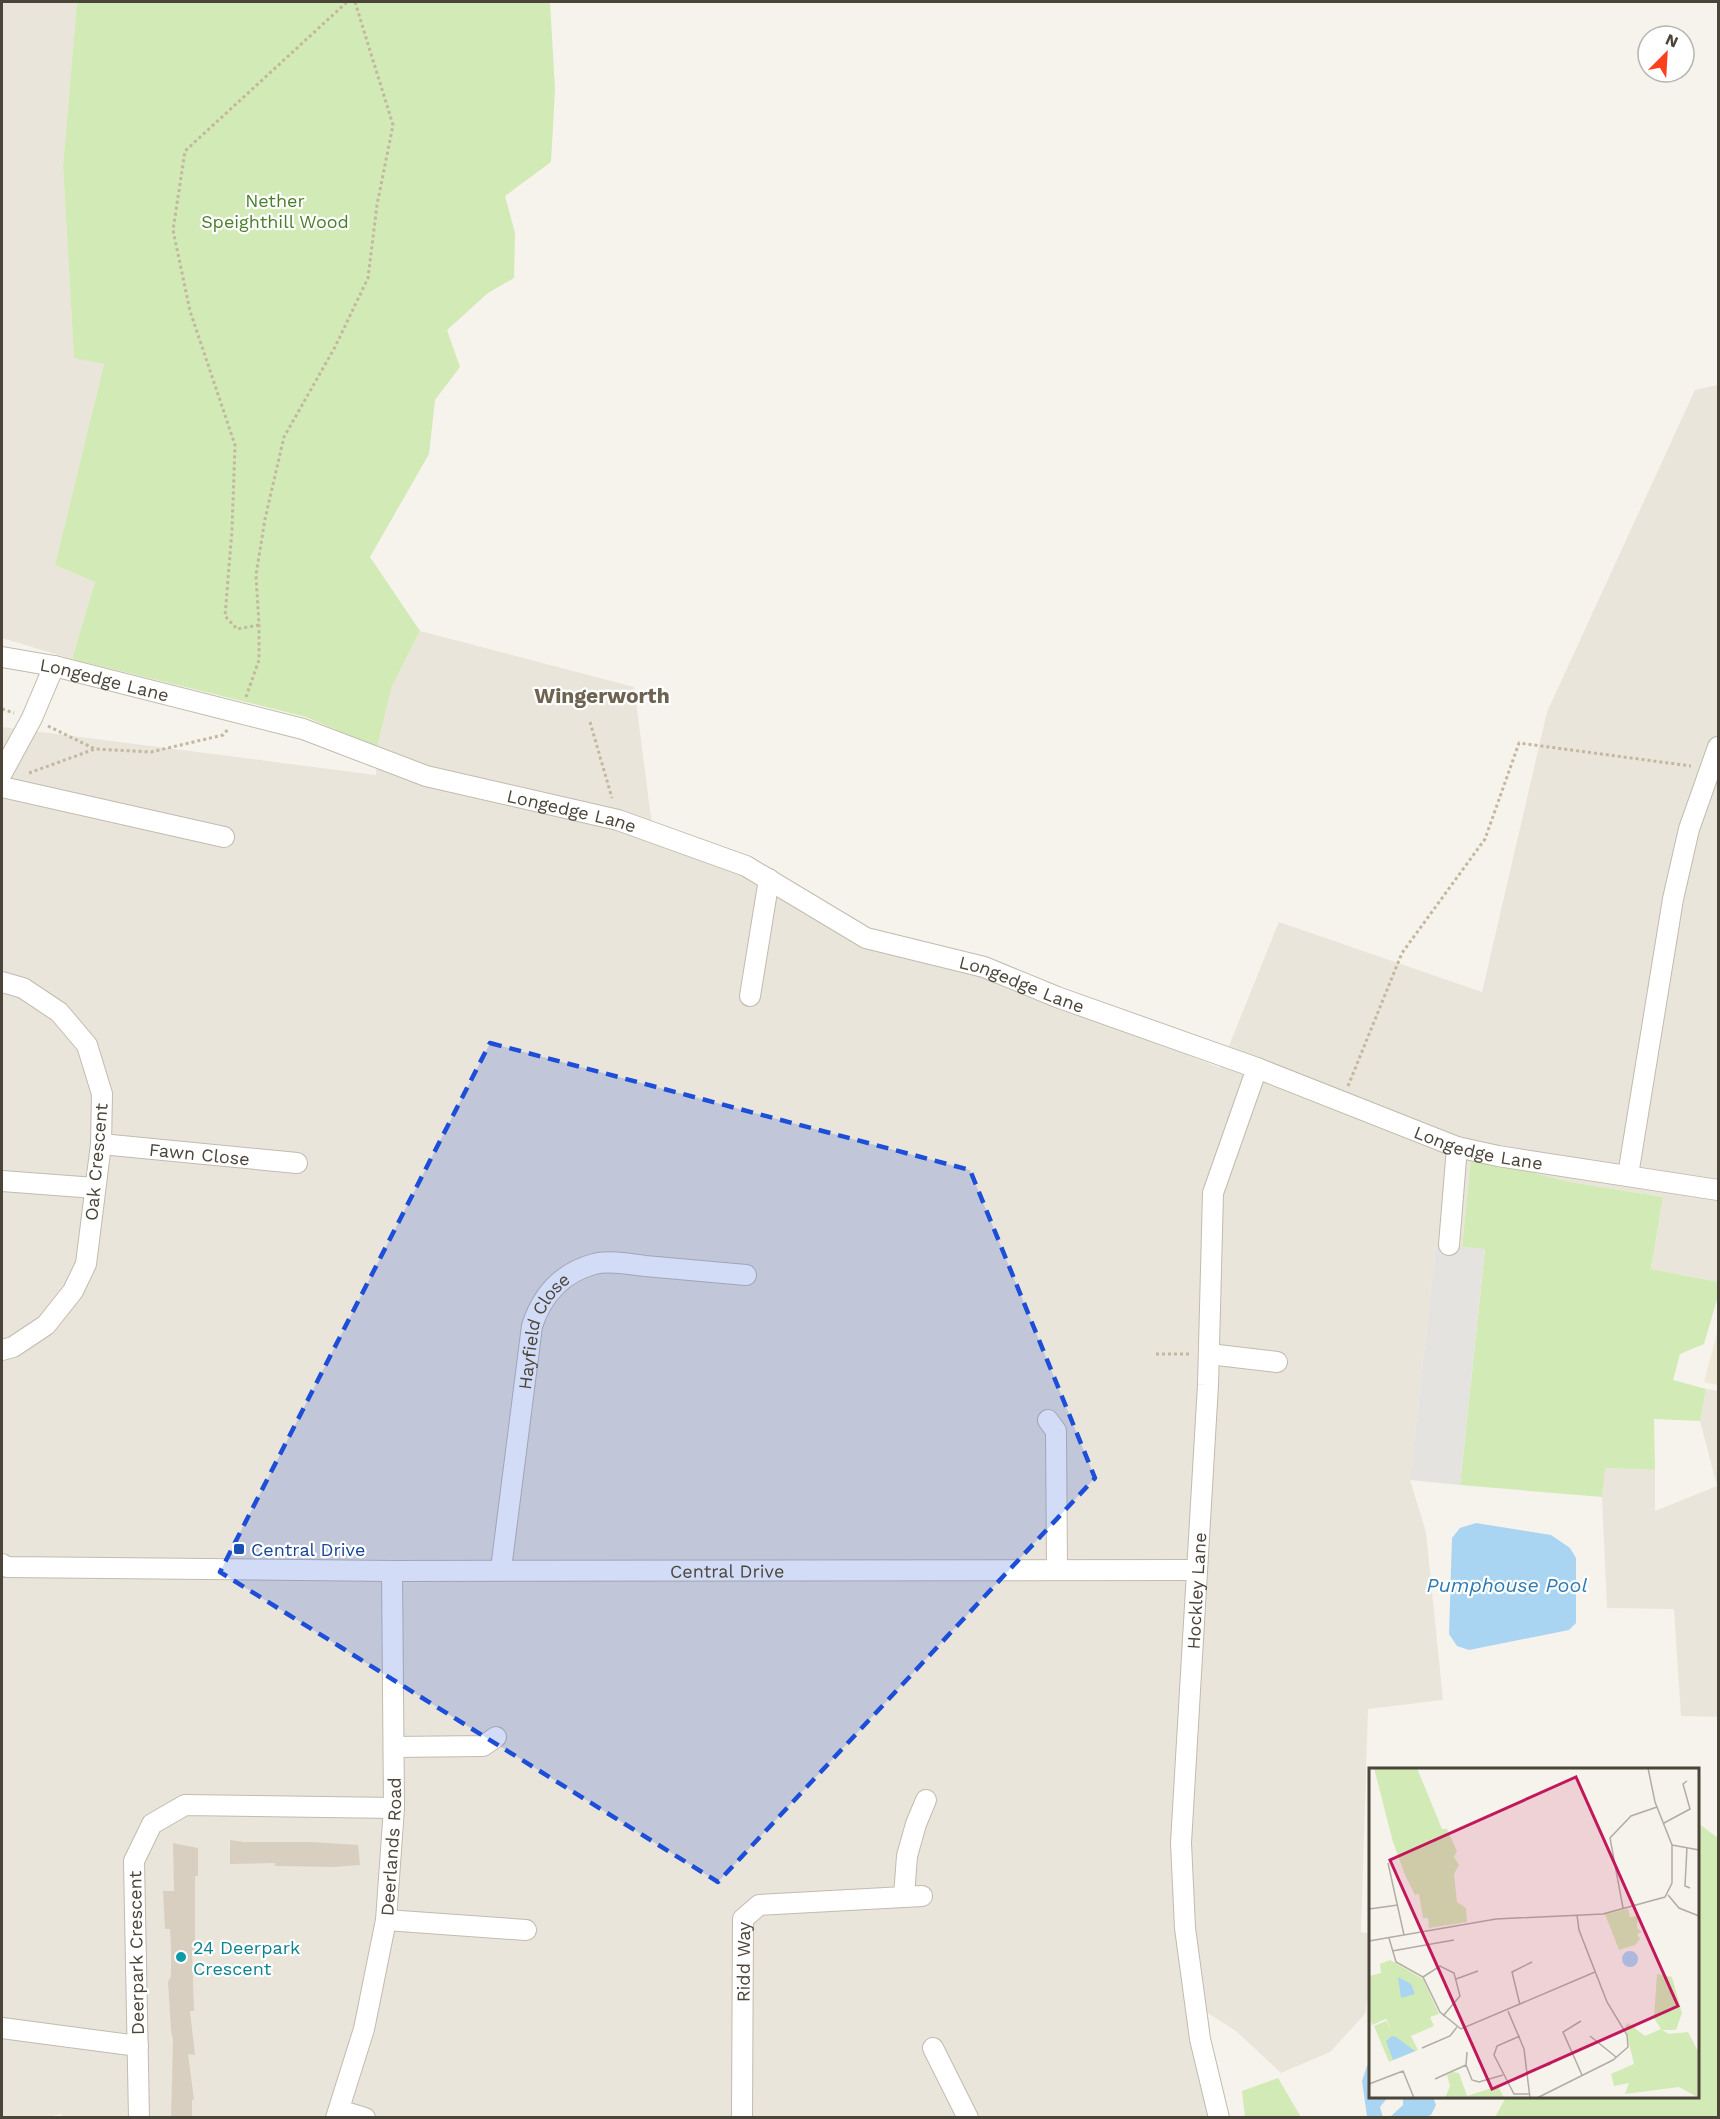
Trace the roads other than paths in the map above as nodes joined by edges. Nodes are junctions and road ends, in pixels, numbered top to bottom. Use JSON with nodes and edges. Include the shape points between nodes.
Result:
{"nodes":[{"id":1,"x":2,"y":657,"type":"edge"},
{"id":2,"x":54,"y":666,"type":"junction"},
{"id":3,"x":1719,"y":747,"type":"edge"},
{"id":4,"x":2,"y":773,"type":"edge"},
{"id":5,"x":2,"y":787,"type":"edge"},
{"id":6,"x":224,"y":837,"type":"dead end"},
{"id":7,"x":769,"y":879,"type":"junction"},
{"id":8,"x":2,"y":982,"type":"edge"},
{"id":9,"x":750,"y":996,"type":"dead end"},
{"id":10,"x":1257,"y":1068,"type":"junction"},
{"id":11,"x":101,"y":1144,"type":"junction"},
{"id":12,"x":1457,"y":1147,"type":"junction"},
{"id":13,"x":297,"y":1163,"type":"dead end"},
{"id":14,"x":1628,"y":1175,"type":"junction"},
{"id":15,"x":2,"y":1181,"type":"edge"},
{"id":16,"x":96,"y":1188,"type":"junction"},
{"id":17,"x":1719,"y":1190,"type":"edge"},
{"id":18,"x":1449,"y":1245,"type":"dead end"},
{"id":19,"x":746,"y":1275,"type":"dead end"},
{"id":20,"x":2,"y":1350,"type":"edge"},
{"id":21,"x":1209,"y":1354,"type":"junction"},
{"id":22,"x":1277,"y":1362,"type":"dead end"},
{"id":23,"x":1048,"y":1420,"type":"dead end"},
{"id":24,"x":4,"y":1566,"type":"edge"},
{"id":25,"x":501,"y":1569,"type":"junction"},
{"id":26,"x":392,"y":1570,"type":"junction"},
{"id":27,"x":1057,"y":1570,"type":"junction"},
{"id":28,"x":1197,"y":1570,"type":"junction"},
{"id":29,"x":495,"y":1737,"type":"dead end"},
{"id":30,"x":394,"y":1747,"type":"junction"},
{"id":31,"x":926,"y":1800,"type":"dead end"},
{"id":32,"x":394,"y":1808,"type":"junction"},
{"id":33,"x":386,"y":1920,"type":"junction"},
{"id":34,"x":526,"y":1930,"type":"dead end"},
{"id":35,"x":2,"y":2028,"type":"edge"},
{"id":36,"x":138,"y":2046,"type":"junction"},
{"id":37,"x":933,"y":2048,"type":"dead end"},
{"id":38,"x":337,"y":2114,"type":"edge"},
{"id":39,"x":140,"y":2118,"type":"edge"},
{"id":40,"x":365,"y":2118,"type":"edge"},
{"id":41,"x":742,"y":2118,"type":"edge"},
{"id":42,"x":968,"y":2118,"type":"edge"},
{"id":43,"x":1220,"y":2118,"type":"edge"}],
"edges":[{"from":1,"to":2,"type":"street","name":"Longedge Lane"},
{"from":2,"to":4,"type":"street"},
{"from":2,"to":7,"type":"street","name":"Longedge Lane","via":[[303,729],[426,776],[618,820],[746,866]]},
{"from":3,"to":14,"type":"street","via":[[1689,829],[1673,899]]},
{"from":5,"to":6,"type":"street"},
{"from":7,"to":9,"type":"street"},
{"from":7,"to":10,"type":"street","name":"Longedge Lane","via":[[866,938],[984,967]]},
{"from":8,"to":11,"type":"street","name":"Oak Crescent","via":[[23,988],[59,1012],[87,1045],[102,1094]]},
{"from":10,"to":12,"type":"street","name":"Longedge Lane"},
{"from":10,"to":21,"type":"street","name":"Hockley Lane","via":[[1213,1193]]},
{"from":11,"to":13,"type":"street","name":"Fawn Close"},
{"from":11,"to":16,"type":"street","name":"Oak Crescent"},
{"from":12,"to":14,"type":"street","name":"Longedge Lane"},
{"from":12,"to":18,"type":"street"},
{"from":14,"to":17,"type":"street","name":"Longedge Lane"},
{"from":15,"to":16,"type":"street"},
{"from":16,"to":20,"type":"street","name":"Oak Crescent","via":[[86,1264],[73,1291],[46,1324]]},
{"from":19,"to":25,"type":"street","name":"Hayfield Close","via":[[596,1263],[553,1287],[538,1307],[532,1326]]},
{"from":21,"to":22,"type":"street"},
{"from":21,"to":28,"type":"street","name":"Hockley Lane"},
{"from":23,"to":27,"type":"street","via":[[1056,1431]]},
{"from":24,"to":26,"type":"street","name":"Central Drive"},
{"from":25,"to":26,"type":"street","name":"Central Drive"},
{"from":25,"to":27,"type":"street","name":"Central Drive"},
{"from":26,"to":30,"type":"street","name":"Deerlands Road"},
{"from":27,"to":28,"type":"street","name":"Central Drive"},
{"from":28,"to":43,"type":"street","name":"Hockley Lane","via":[[1181,1843],[1185,1928],[1200,2038]]},
{"from":29,"to":30,"type":"street","via":[[483,1746]]},
{"from":30,"to":32,"type":"street","name":"Deerlands Road"},
{"from":31,"to":41,"type":"street","name":"Ridd Way","via":[[907,1856],[913,1896],[759,1905],[743,1919]]},
{"from":32,"to":33,"type":"street","name":"Deerlands Road"},
{"from":32,"to":36,"type":"street","name":"Deerpark Crescent","via":[[185,1805],[152,1824],[134,1861]]},
{"from":33,"to":34,"type":"street"},
{"from":33,"to":38,"type":"street","name":"Deerlands Road","via":[[364,2029]]},
{"from":35,"to":36,"type":"street"},
{"from":36,"to":39,"type":"street","name":"Deerpark Crescent"},
{"from":37,"to":42,"type":"street"},
{"from":38,"to":40,"type":"street"}]}
